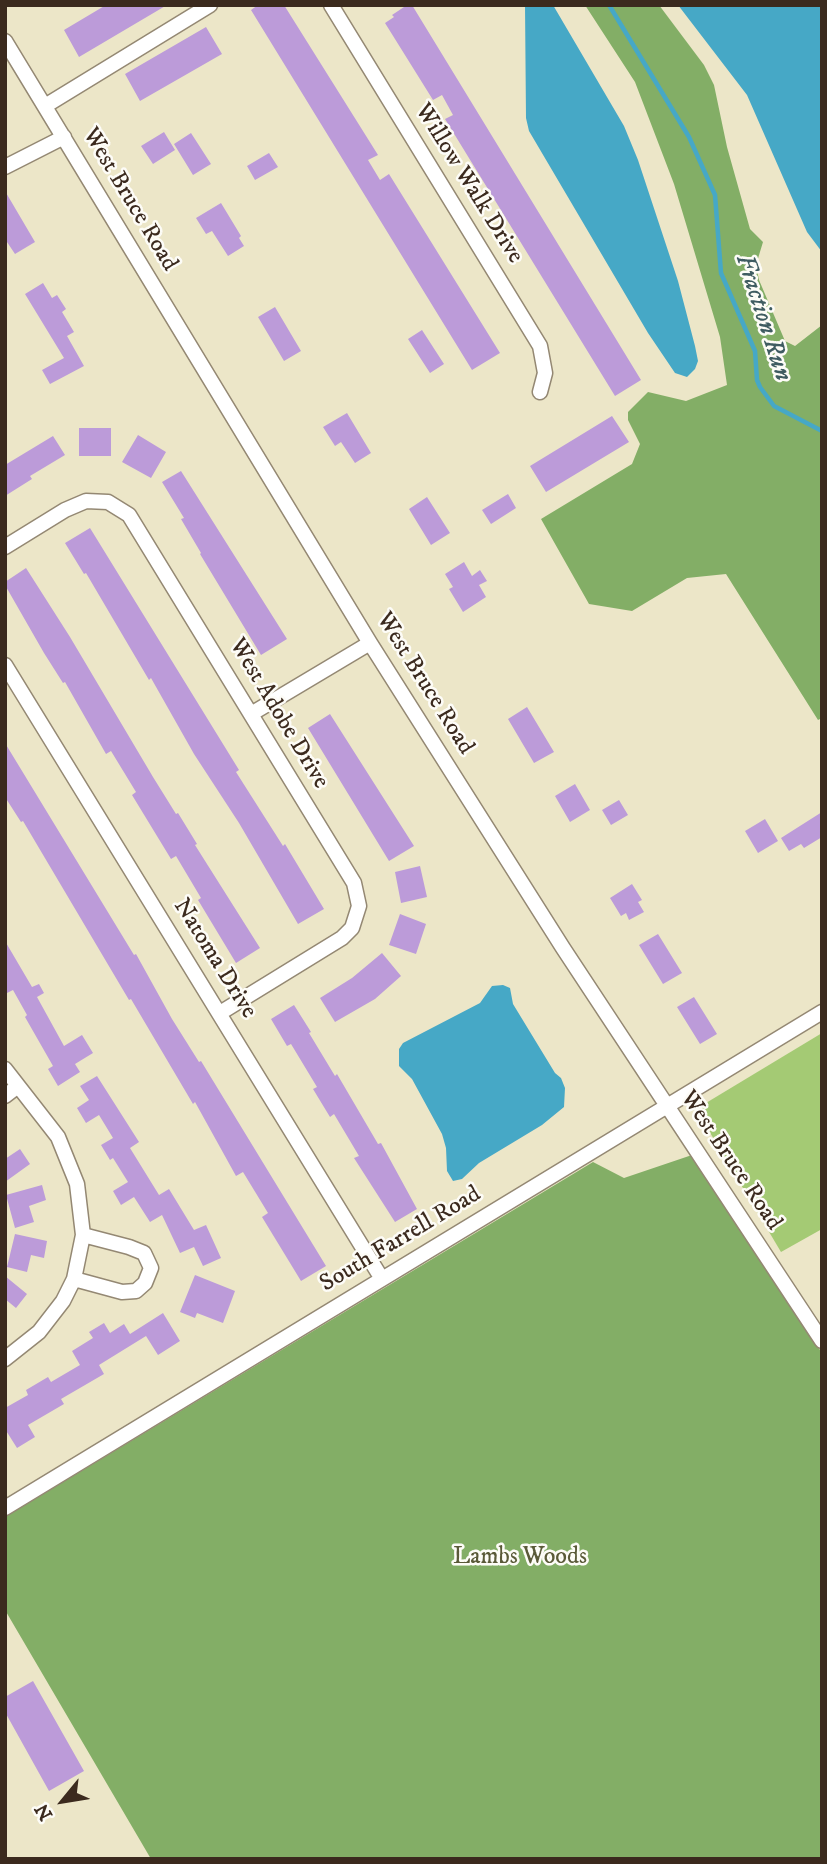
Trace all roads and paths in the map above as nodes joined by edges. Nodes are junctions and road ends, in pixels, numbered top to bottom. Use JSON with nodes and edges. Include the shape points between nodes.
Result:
{"nodes":[{"id":1,"x":210,"y":5,"type":"edge"},
{"id":2,"x":331,"y":5,"type":"edge"},
{"id":3,"x":5,"y":41,"type":"edge"},
{"id":4,"x":45,"y":106,"type":"junction"},
{"id":5,"x":64,"y":137,"type":"junction"},
{"id":6,"x":5,"y":167,"type":"edge"},
{"id":7,"x":540,"y":392,"type":"dead end"},
{"id":8,"x":5,"y":547,"type":"edge"},
{"id":9,"x":370,"y":643,"type":"junction"},
{"id":10,"x":5,"y":665,"type":"edge"},
{"id":11,"x":251,"y":714,"type":"junction"},
{"id":12,"x":822,"y":1012,"type":"edge"},
{"id":13,"x":220,"y":1013,"type":"junction"},
{"id":14,"x":5,"y":1069,"type":"edge"},
{"id":15,"x":18,"y":1086,"type":"junction"},
{"id":16,"x":5,"y":1096,"type":"edge"},
{"id":17,"x":667,"y":1106,"type":"junction"},
{"id":18,"x":83,"y":1235,"type":"junction"},
{"id":19,"x":74,"y":1279,"type":"junction"},
{"id":20,"x":382,"y":1279,"type":"junction"},
{"id":21,"x":822,"y":1341,"type":"edge"},
{"id":22,"x":5,"y":1359,"type":"edge"},
{"id":23,"x":5,"y":1508,"type":"edge"}],
"edges":[{"from":1,"to":4,"type":"street"},
{"from":2,"to":7,"type":"street","name":"Willow Walk Drive","via":[[540,346],[545,373]]},
{"from":3,"to":4,"type":"street","name":"West Bruce Road"},
{"from":4,"to":5,"type":"street","name":"West Bruce Road"},
{"from":5,"to":6,"type":"street"},
{"from":5,"to":9,"type":"street","name":"West Bruce Road"},
{"from":8,"to":11,"type":"street","name":"West Adobe Drive","via":[[76,505],[96,500],[119,508],[136,524]]},
{"from":9,"to":11,"type":"street"},
{"from":9,"to":17,"type":"street","name":"West Bruce Road"},
{"from":10,"to":13,"type":"street","name":"Natoma Drive"},
{"from":11,"to":13,"type":"street","name":"West Adobe Drive","via":[[354,883],[359,906],[352,928],[342,938]]},
{"from":12,"to":17,"type":"street","name":"South Farrell Road"},
{"from":13,"to":20,"type":"street","name":"Natoma Drive"},
{"from":14,"to":15,"type":"street"},
{"from":15,"to":16,"type":"street"},
{"from":15,"to":18,"type":"street","via":[[58,1137],[77,1184]]},
{"from":17,"to":20,"type":"street","name":"South Farrell Road"},
{"from":17,"to":21,"type":"street","name":"West Bruce Road"},
{"from":18,"to":19,"type":"street"},
{"from":18,"to":19,"type":"street","via":[[144,1253],[151,1268],[136,1291],[122,1292]]},
{"from":19,"to":22,"type":"street","via":[[46,1325]]},
{"from":20,"to":23,"type":"street","name":"South Farrell Road"}]}
